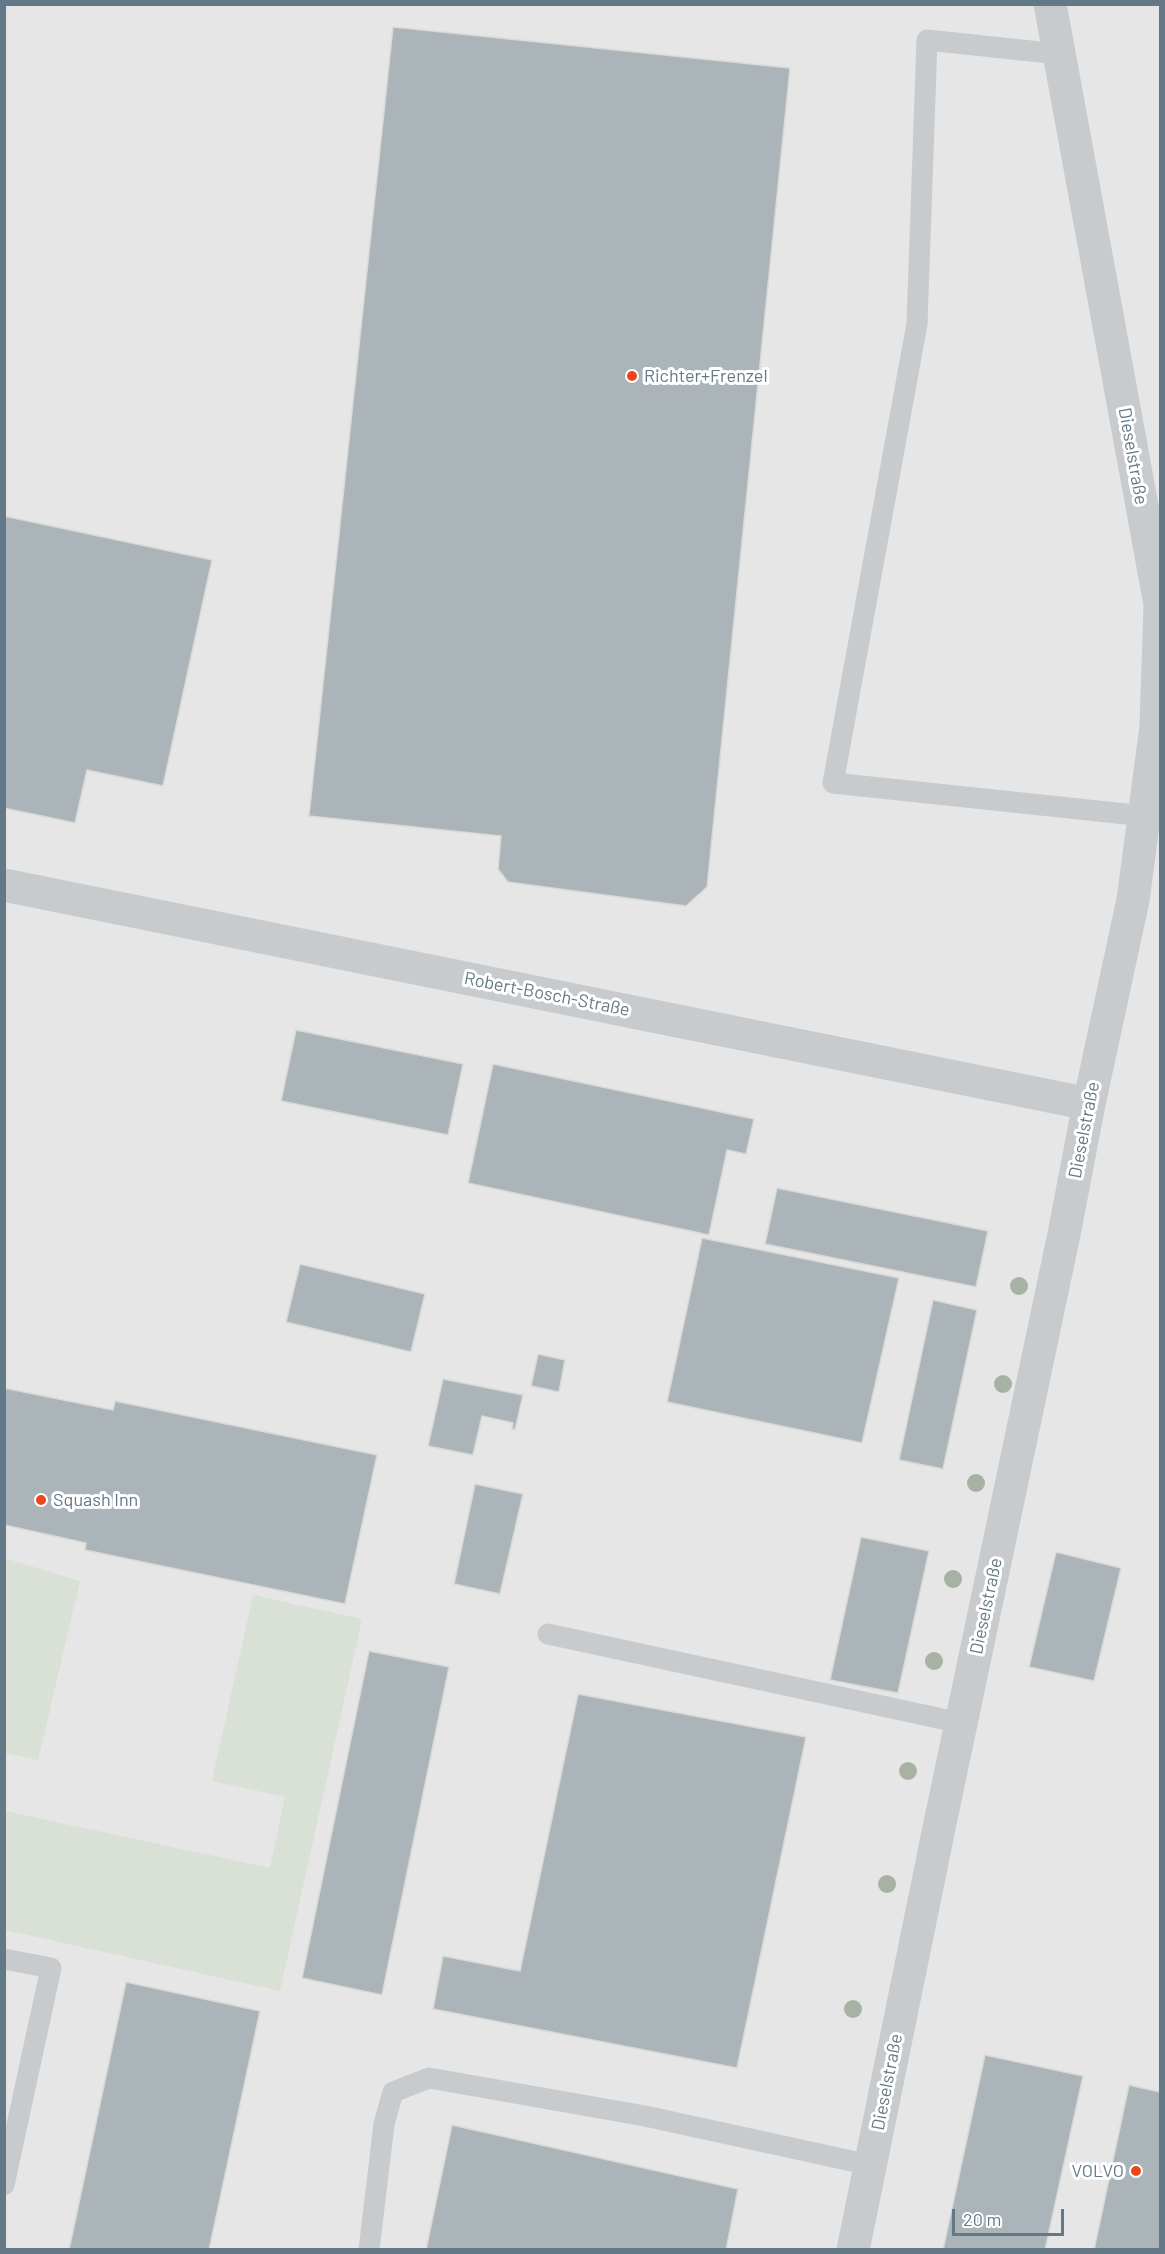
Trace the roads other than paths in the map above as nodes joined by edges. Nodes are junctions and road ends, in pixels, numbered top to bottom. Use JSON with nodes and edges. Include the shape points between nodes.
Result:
{"nodes":[{"id":1,"x":1050,"y":4,"type":"edge"},
{"id":2,"x":1059,"y":54,"type":"junction"},
{"id":3,"x":1144,"y":816,"type":"junction"},
{"id":4,"x":4,"y":885,"type":"edge"},
{"id":5,"x":1089,"y":1104,"type":"junction"},
{"id":6,"x":548,"y":1634,"type":"dead end"},
{"id":7,"x":961,"y":1723,"type":"junction"},
{"id":8,"x":4,"y":1959,"type":"edge"},
{"id":9,"x":870,"y":2165,"type":"junction"},
{"id":10,"x":4,"y":2185,"type":"edge"},
{"id":11,"x":369,"y":2250,"type":"edge"},
{"id":12,"x":854,"y":2250,"type":"edge"}],
"edges":[{"from":1,"to":2,"type":"street","name":"Dieselstraße"},
{"from":2,"to":3,"type":"street","name":"Dieselstraße","via":[[1161,604],[1156,728]]},
{"from":2,"to":3,"type":"lane","via":[[927,40],[917,324],[833,783]]},
{"from":3,"to":5,"type":"street","name":"Dieselstraße","via":[[1133,900]]},
{"from":4,"to":5,"type":"street","name":"Robert-Bosch-Straße"},
{"from":5,"to":7,"type":"street","name":"Dieselstraße"},
{"from":6,"to":7,"type":"lane"},
{"from":7,"to":9,"type":"street","name":"Dieselstraße"},
{"from":8,"to":10,"type":"lane","via":[[51,1968]]},
{"from":9,"to":11,"type":"lane","via":[[645,2116],[429,2078],[393,2092],[384,2124]]},
{"from":9,"to":12,"type":"street","name":"Dieselstraße"}]}
